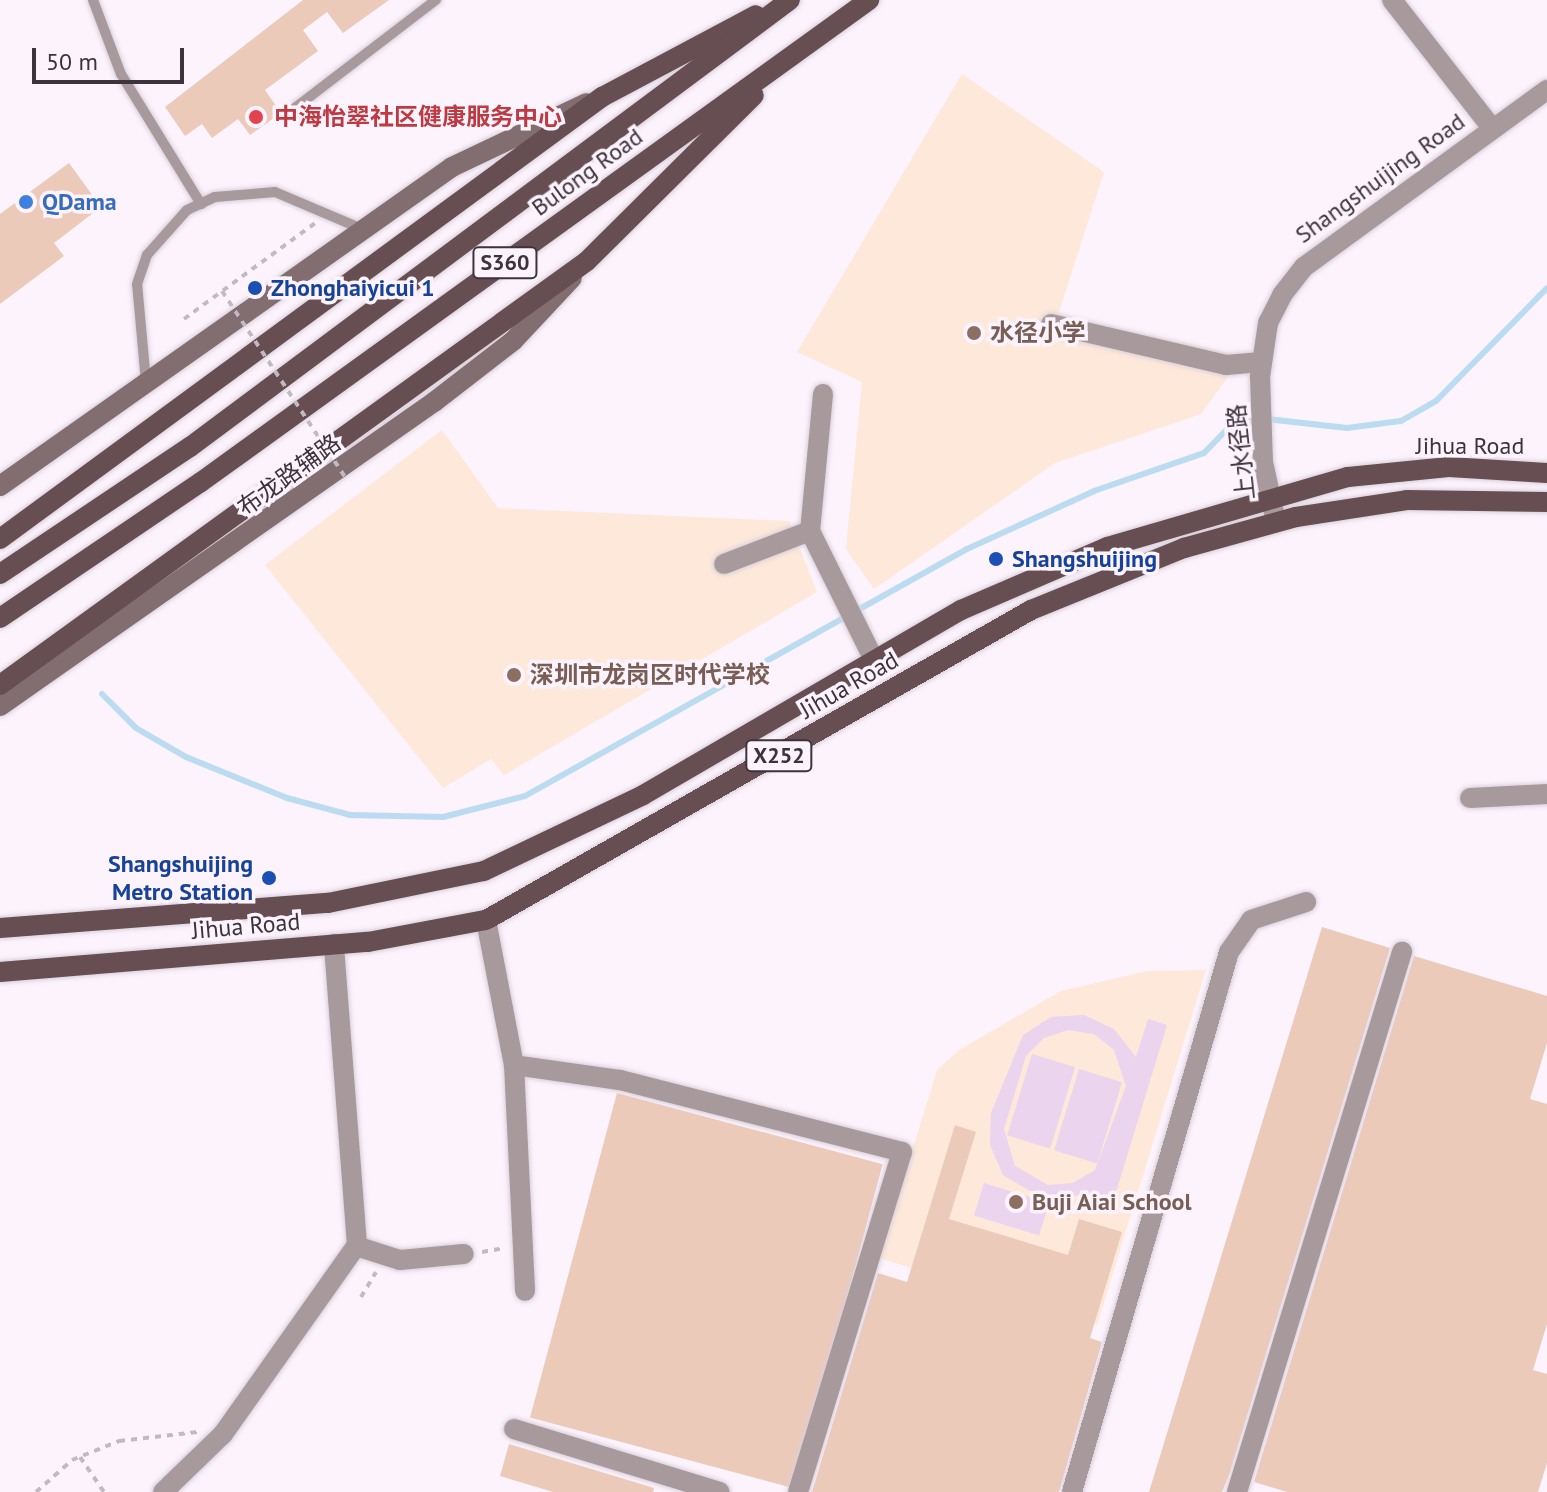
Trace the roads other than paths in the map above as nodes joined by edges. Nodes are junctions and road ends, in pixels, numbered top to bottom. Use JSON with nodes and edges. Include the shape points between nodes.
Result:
{"nodes":[{"id":1,"x":93,"y":0,"type":"edge"},
{"id":2,"x":436,"y":0,"type":"edge"},
{"id":3,"x":789,"y":0,"type":"edge"},
{"id":4,"x":869,"y":0,"type":"edge"},
{"id":5,"x":1392,"y":0,"type":"edge"},
{"id":6,"x":785,"y":62,"type":"junction"},
{"id":7,"x":1547,"y":90,"type":"edge"},
{"id":8,"x":602,"y":97,"type":"junction"},
{"id":9,"x":295,"y":108,"type":"dead end"},
{"id":10,"x":1492,"y":128,"type":"junction"},
{"id":11,"x":201,"y":204,"type":"junction"},
{"id":12,"x":362,"y":229,"type":"junction"},
{"id":13,"x":587,"y":261,"type":"junction"},
{"id":14,"x":1051,"y":324,"type":"dead end"},
{"id":15,"x":1260,"y":369,"type":"junction"},
{"id":16,"x":146,"y":382,"type":"junction"},
{"id":17,"x":823,"y":394,"type":"dead end"},
{"id":18,"x":1547,"y":473,"type":"edge"},
{"id":19,"x":0,"y":486,"type":"edge"},
{"id":20,"x":1270,"y":496,"type":"junction"},
{"id":21,"x":1547,"y":502,"type":"edge"},
{"id":22,"x":1276,"y":522,"type":"junction"},
{"id":23,"x":810,"y":531,"type":"junction"},
{"id":24,"x":0,"y":539,"type":"edge"},
{"id":25,"x":724,"y":564,"type":"dead end"},
{"id":26,"x":0,"y":574,"type":"edge"},
{"id":27,"x":0,"y":618,"type":"edge"},
{"id":28,"x":875,"y":662,"type":"junction"},
{"id":29,"x":0,"y":685,"type":"edge"},
{"id":30,"x":0,"y":706,"type":"edge"},
{"id":31,"x":1547,"y":794,"type":"edge"},
{"id":32,"x":1470,"y":798,"type":"dead end"},
{"id":33,"x":1306,"y":902,"type":"dead end"},
{"id":34,"x":486,"y":920,"type":"junction"},
{"id":35,"x":0,"y":928,"type":"edge"},
{"id":36,"x":334,"y":944,"type":"junction"},
{"id":37,"x":1402,"y":952,"type":"dead end"},
{"id":38,"x":0,"y":972,"type":"edge"},
{"id":39,"x":514,"y":1065,"type":"junction"},
{"id":40,"x":356,"y":1246,"type":"junction"},
{"id":41,"x":464,"y":1254,"type":"road end"},
{"id":42,"x":525,"y":1291,"type":"dead end"},
{"id":43,"x":514,"y":1429,"type":"dead end"},
{"id":44,"x":163,"y":1492,"type":"edge"},
{"id":45,"x":720,"y":1492,"type":"edge"},
{"id":46,"x":798,"y":1492,"type":"edge"},
{"id":47,"x":1072,"y":1492,"type":"edge"},
{"id":48,"x":1237,"y":1492,"type":"edge"}],
"edges":[{"from":1,"to":11,"type":"lane","via":[[121,74]]},
{"from":2,"to":9,"type":"lane"},
{"from":3,"to":8,"type":"main road","via":[[682,49]]},
{"from":3,"to":26,"type":"main road","name":"Bulong Road","number":"S360","via":[[119,496]]},
{"from":4,"to":6,"type":"main road","name":"Bulong Road","number":"S360"},
{"from":5,"to":10,"type":"street"},
{"from":6,"to":13,"type":"main road"},
{"from":6,"to":27,"type":"main road","name":"Bulong Road","number":"S360","via":[[140,525]]},
{"from":7,"to":10,"type":"street","name":"Shangshuijing Road"},
{"from":8,"to":12,"type":"main road","via":[[483,149]]},
{"from":8,"to":24,"type":"main road","via":[[153,434]]},
{"from":10,"to":15,"type":"street","name":"Shangshuijing Road","via":[[1304,267],[1268,323]]},
{"from":11,"to":12,"type":"lane","via":[[244,191],[275,192]]},
{"from":11,"to":16,"type":"lane","via":[[164,230],[137,284]]},
{"from":12,"to":16,"type":"main road"},
{"from":13,"to":29,"type":"main road","via":[[496,321],[269,495]]},
{"from":13,"to":30,"type":"main road","name":"布龙路辅路","via":[[513,341],[460,383]]},
{"from":14,"to":15,"type":"street"},
{"from":15,"to":20,"type":"street","name":"上水径路","via":[[1263,462]]},
{"from":16,"to":19,"type":"main road"},
{"from":17,"to":23,"type":"street"},
{"from":18,"to":20,"type":"main road","name":"Jihua Road","number":"X252","via":[[1449,467],[1348,477]]},
{"from":20,"to":22,"type":"street","name":"上水径路"},
{"from":20,"to":28,"type":"main road","name":"Jihua Road","number":"X252","via":[[1107,547],[961,610]]},
{"from":21,"to":22,"type":"main road","name":"Jihua Road","number":"X252","via":[[1407,500]]},
{"from":22,"to":34,"type":"main road","name":"Jihua Road","number":"X252","via":[[1184,548],[1031,610]]},
{"from":23,"to":25,"type":"street"},
{"from":23,"to":28,"type":"street"},
{"from":28,"to":35,"type":"main road","name":"Jihua Road","number":"X252","via":[[601,818],[484,871],[341,901]]},
{"from":31,"to":32,"type":"street"},
{"from":33,"to":47,"type":"street","via":[[1251,920],[1229,952]]},
{"from":34,"to":36,"type":"main road","name":"Jihua Road","number":"X252"},
{"from":34,"to":39,"type":"street"},
{"from":36,"to":38,"type":"main road","name":"Jihua Road","number":"X252"},
{"from":36,"to":40,"type":"street"},
{"from":37,"to":48,"type":"street"},
{"from":39,"to":42,"type":"street"},
{"from":39,"to":46,"type":"street","via":[[620,1080],[902,1152]]},
{"from":40,"to":41,"type":"street","via":[[386,1256]]},
{"from":40,"to":44,"type":"street","via":[[223,1434]]},
{"from":43,"to":45,"type":"street"}]}
